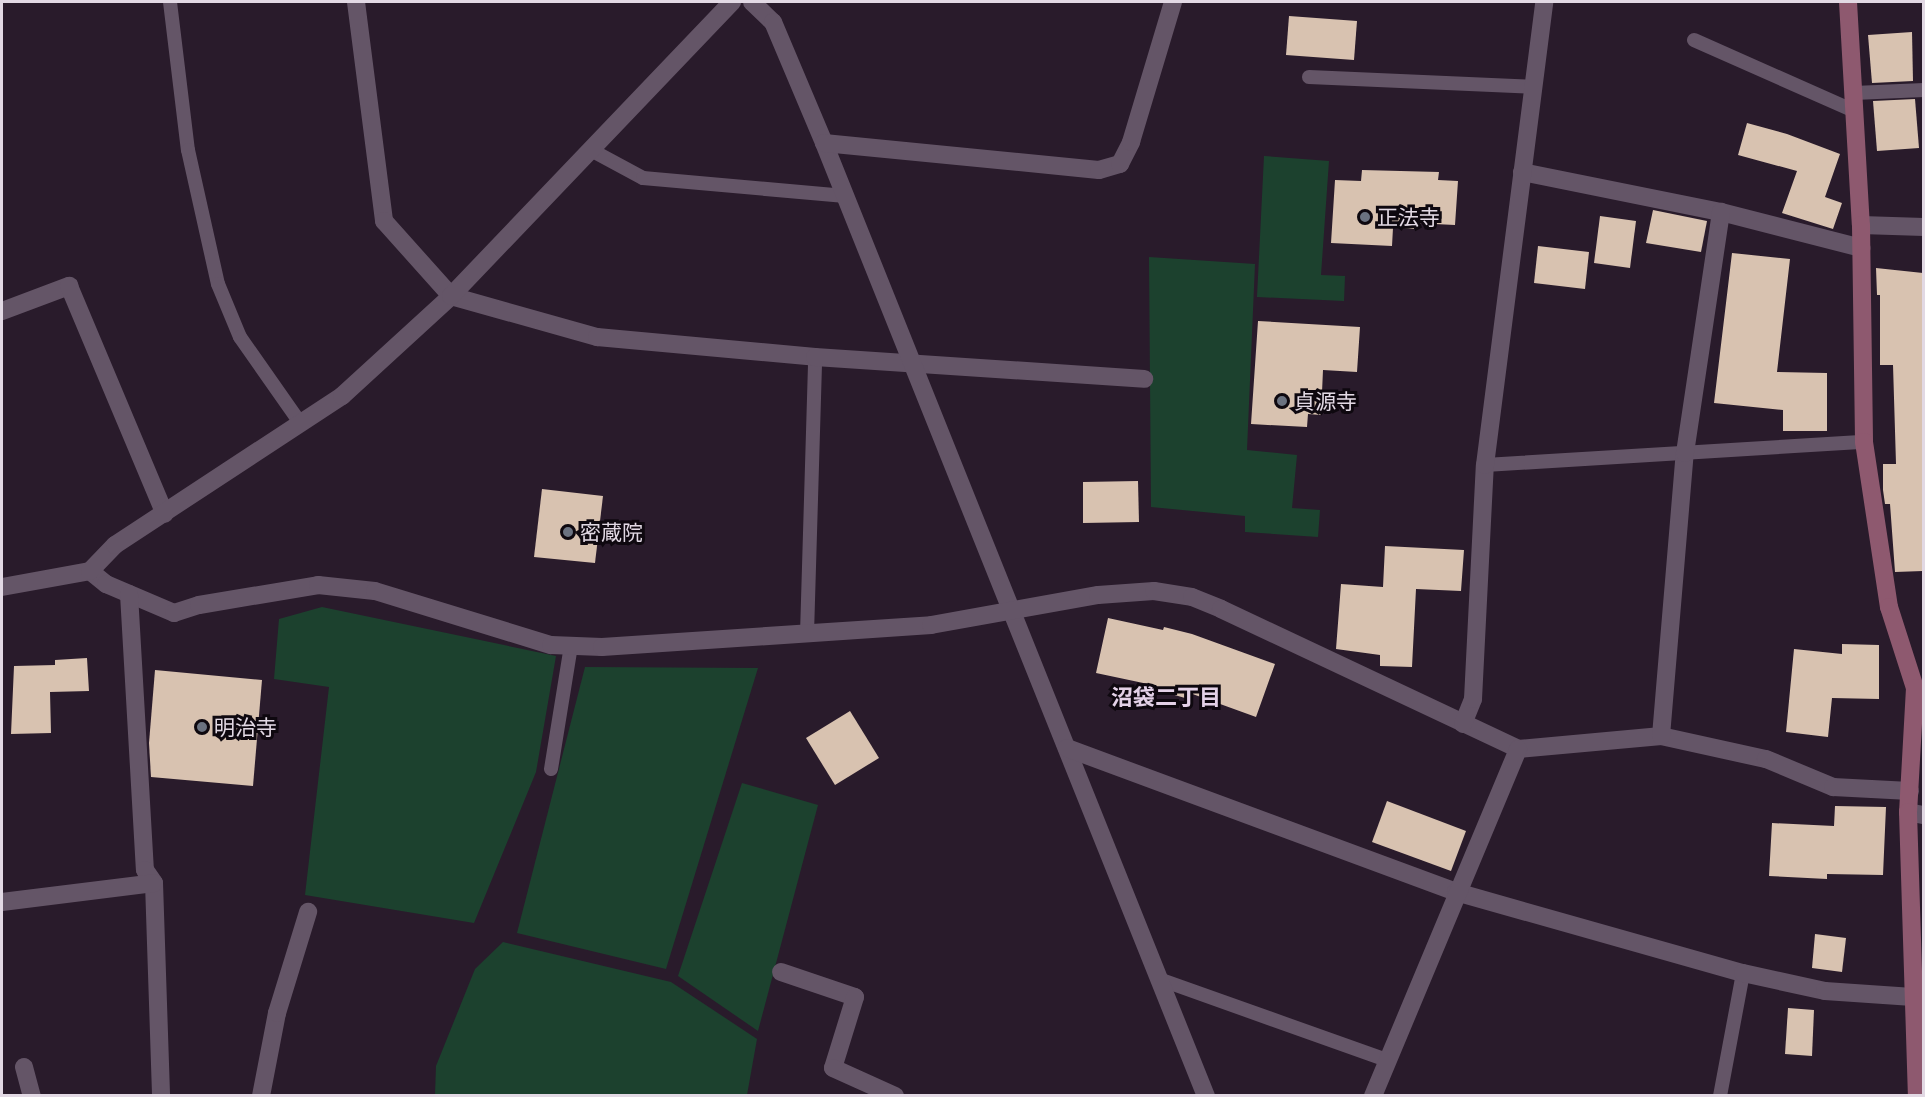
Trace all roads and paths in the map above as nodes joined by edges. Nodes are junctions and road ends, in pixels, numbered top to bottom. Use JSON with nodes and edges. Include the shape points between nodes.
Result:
{"nodes":[{"id":1,"x":170,"y":2,"type":"edge"},
{"id":2,"x":356,"y":2,"type":"edge"},
{"id":3,"x":732,"y":2,"type":"edge"},
{"id":4,"x":752,"y":2,"type":"edge"},
{"id":5,"x":1173,"y":2,"type":"edge"},
{"id":6,"x":1544,"y":2,"type":"edge"},
{"id":7,"x":1848,"y":2,"type":"edge"},
{"id":8,"x":1694,"y":40,"type":"dead end"},
{"id":9,"x":1309,"y":77,"type":"dead end"},
{"id":10,"x":1534,"y":87,"type":"junction"},
{"id":11,"x":1923,"y":90,"type":"edge"},
{"id":12,"x":1854,"y":102,"type":"junction"},
{"id":13,"x":824,"y":143,"type":"junction"},
{"id":14,"x":591,"y":150,"type":"junction"},
{"id":15,"x":1522,"y":172,"type":"junction"},
{"id":16,"x":845,"y":196,"type":"junction"},
{"id":17,"x":1721,"y":212,"type":"junction"},
{"id":18,"x":1861,"y":225,"type":"junction"},
{"id":19,"x":1923,"y":227,"type":"edge"},
{"id":20,"x":1861,"y":248,"type":"junction"},
{"id":21,"x":451,"y":296,"type":"junction"},
{"id":22,"x":2,"y":311,"type":"edge"},
{"id":23,"x":815,"y":357,"type":"junction"},
{"id":24,"x":911,"y":361,"type":"junction"},
{"id":25,"x":1144,"y":379,"type":"dead end"},
{"id":26,"x":301,"y":424,"type":"junction"},
{"id":27,"x":1864,"y":442,"type":"junction"},
{"id":28,"x":1685,"y":453,"type":"junction"},
{"id":29,"x":1485,"y":465,"type":"junction"},
{"id":30,"x":165,"y":514,"type":"junction"},
{"id":31,"x":90,"y":571,"type":"junction"},
{"id":32,"x":2,"y":587,"type":"edge"},
{"id":33,"x":129,"y":594,"type":"junction"},
{"id":34,"x":1011,"y":609,"type":"junction"},
{"id":35,"x":807,"y":634,"type":"junction"},
{"id":36,"x":570,"y":646,"type":"junction"},
{"id":37,"x":1919,"y":686,"type":"edge"},
{"id":38,"x":1463,"y":724,"type":"junction"},
{"id":39,"x":1661,"y":735,"type":"junction"},
{"id":40,"x":1067,"y":748,"type":"junction"},
{"id":41,"x":1518,"y":749,"type":"junction"},
{"id":42,"x":551,"y":769,"type":"dead end"},
{"id":43,"x":1910,"y":791,"type":"junction"},
{"id":44,"x":1916,"y":813,"type":"edge"},
{"id":45,"x":154,"y":883,"type":"junction"},
{"id":46,"x":1456,"y":892,"type":"junction"},
{"id":47,"x":2,"y":902,"type":"edge"},
{"id":48,"x":308,"y":912,"type":"dead end"},
{"id":49,"x":781,"y":972,"type":"dead end"},
{"id":50,"x":1743,"y":973,"type":"junction"},
{"id":51,"x":1160,"y":979,"type":"junction"},
{"id":52,"x":1913,"y":997,"type":"junction"},
{"id":53,"x":1387,"y":1060,"type":"junction"},
{"id":54,"x":24,"y":1067,"type":"dead end"},
{"id":55,"x":32,"y":1095,"type":"edge"},
{"id":56,"x":161,"y":1095,"type":"edge"},
{"id":57,"x":261,"y":1095,"type":"edge"},
{"id":58,"x":895,"y":1095,"type":"edge"},
{"id":59,"x":1206,"y":1095,"type":"edge"},
{"id":60,"x":1373,"y":1095,"type":"edge"},
{"id":61,"x":1720,"y":1095,"type":"edge"},
{"id":62,"x":1917,"y":1095,"type":"edge"}],
"edges":[{"from":1,"to":26,"type":"lane","via":[[188,150],[218,284],[240,337]]},
{"from":2,"to":21,"type":"street","via":[[384,221]]},
{"from":3,"to":14,"type":"street"},
{"from":4,"to":13,"type":"street","via":[[773,22]]},
{"from":5,"to":13,"type":"street","via":[[1131,142],[1120,164],[1099,170]]},
{"from":6,"to":10,"type":"street"},
{"from":7,"to":12,"type":"street"},
{"from":8,"to":12,"type":"lane"},
{"from":9,"to":10,"type":"lane"},
{"from":10,"to":15,"type":"street"},
{"from":11,"to":12,"type":"lane"},
{"from":12,"to":18,"type":"street"},
{"from":13,"to":16,"type":"street"},
{"from":14,"to":16,"type":"lane","via":[[643,178]]},
{"from":14,"to":21,"type":"street"},
{"from":15,"to":17,"type":"street"},
{"from":15,"to":29,"type":"street"},
{"from":16,"to":24,"type":"street"},
{"from":17,"to":20,"type":"street"},
{"from":17,"to":28,"type":"street"},
{"from":18,"to":19,"type":"street"},
{"from":18,"to":20,"type":"street"},
{"from":20,"to":27,"type":"street"},
{"from":21,"to":23,"type":"street","via":[[597,336]]},
{"from":21,"to":26,"type":"street","via":[[342,396]]},
{"from":22,"to":30,"type":"street","via":[[69,286]]},
{"from":23,"to":24,"type":"street"},
{"from":23,"to":35,"type":"lane"},
{"from":24,"to":25,"type":"street"},
{"from":24,"to":34,"type":"street"},
{"from":26,"to":30,"type":"street"},
{"from":27,"to":28,"type":"lane"},
{"from":27,"to":37,"type":"street","via":[[1889,607]]},
{"from":28,"to":29,"type":"lane"},
{"from":28,"to":39,"type":"street"},
{"from":29,"to":38,"type":"street","via":[[1473,699]]},
{"from":30,"to":31,"type":"street","via":[[116,545]]},
{"from":31,"to":32,"type":"street"},
{"from":31,"to":33,"type":"street","via":[[106,584]]},
{"from":33,"to":36,"type":"street","via":[[174,613],[318,585],[375,591],[551,645]]},
{"from":33,"to":45,"type":"street","via":[[145,870]]},
{"from":34,"to":35,"type":"street","via":[[931,625]]},
{"from":34,"to":38,"type":"street","via":[[1098,595],[1154,591],[1192,597]]},
{"from":34,"to":40,"type":"street"},
{"from":35,"to":36,"type":"street"},
{"from":36,"to":42,"type":"lane"},
{"from":37,"to":43,"type":"street"},
{"from":38,"to":41,"type":"street"},
{"from":39,"to":41,"type":"street"},
{"from":39,"to":43,"type":"street","via":[[1766,759],[1833,787]]},
{"from":40,"to":46,"type":"street"},
{"from":40,"to":51,"type":"street"},
{"from":41,"to":46,"type":"street"},
{"from":43,"to":44,"type":"street"},
{"from":44,"to":52,"type":"street"},
{"from":45,"to":47,"type":"street"},
{"from":45,"to":56,"type":"street"},
{"from":46,"to":50,"type":"street"},
{"from":46,"to":53,"type":"street"},
{"from":48,"to":57,"type":"street","via":[[277,1013]]},
{"from":49,"to":58,"type":"street","via":[[855,997],[833,1068]]},
{"from":50,"to":52,"type":"street","via":[[1825,991]]},
{"from":50,"to":61,"type":"lane"},
{"from":51,"to":53,"type":"lane"},
{"from":51,"to":59,"type":"street"},
{"from":52,"to":62,"type":"street"},
{"from":53,"to":60,"type":"street"},
{"from":54,"to":55,"type":"street"}]}
